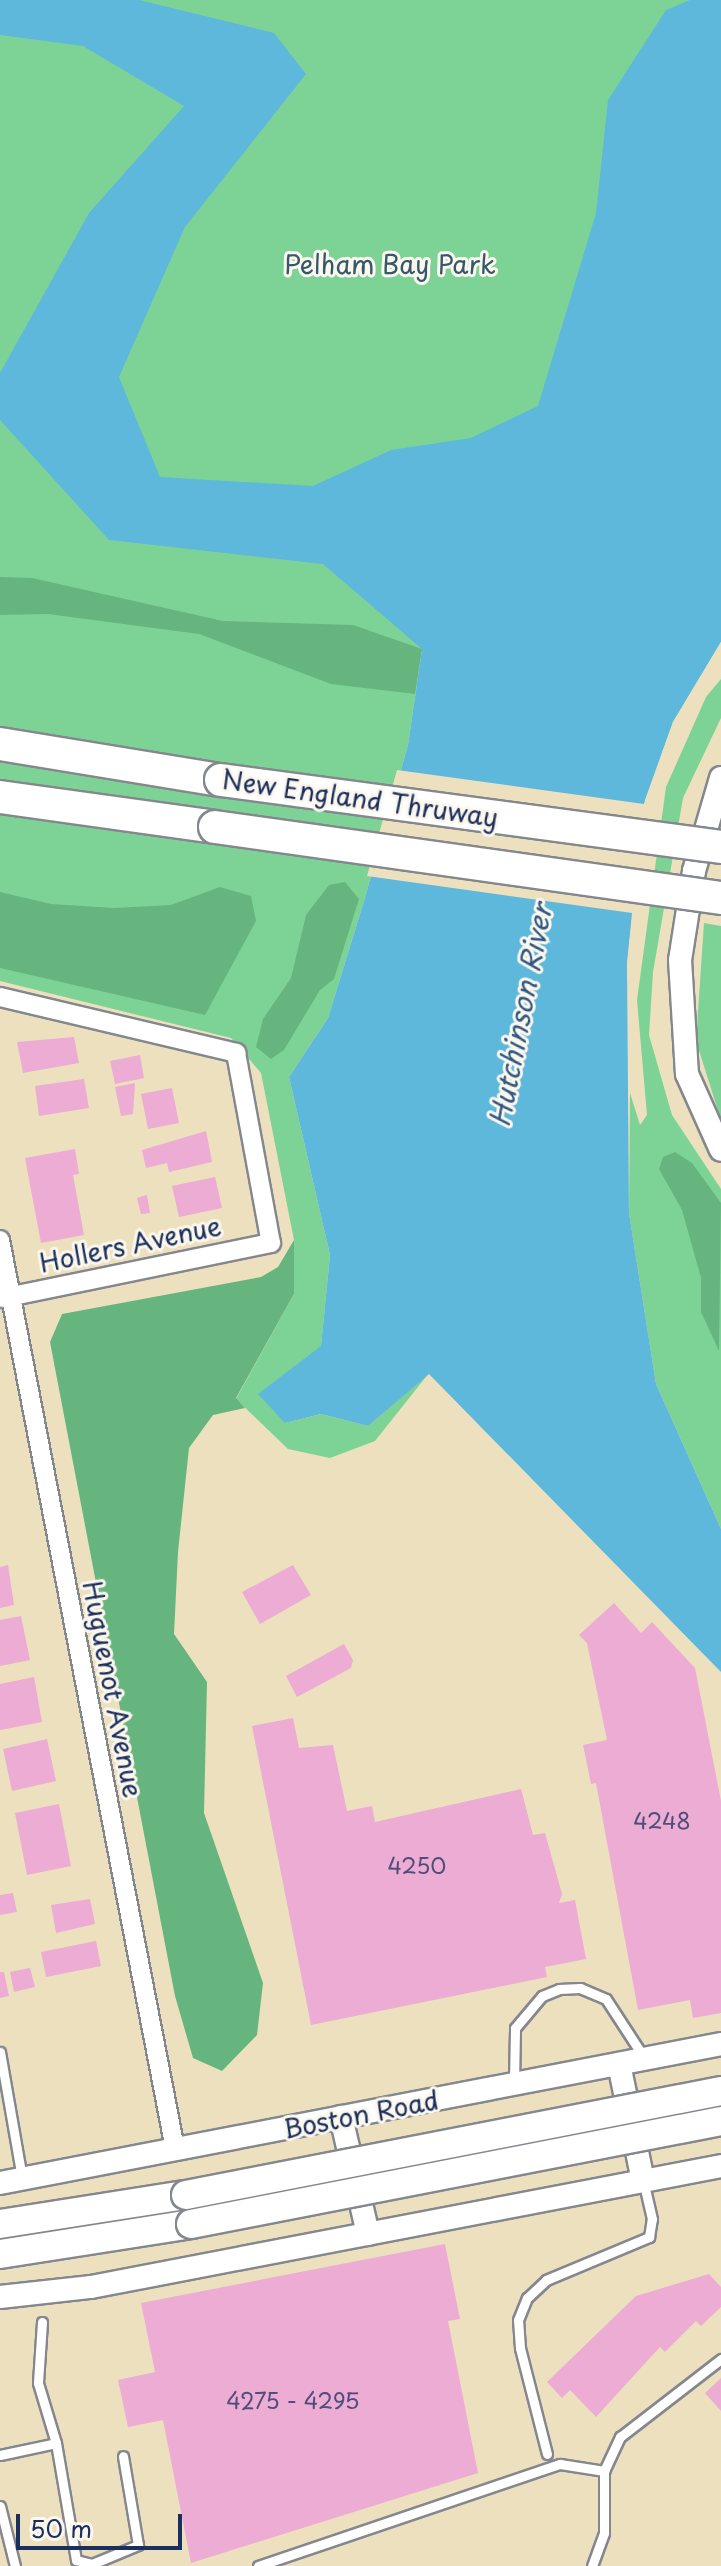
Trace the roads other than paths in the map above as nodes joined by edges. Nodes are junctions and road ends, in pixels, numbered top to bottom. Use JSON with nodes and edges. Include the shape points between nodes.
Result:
{"nodes":[{"id":1,"x":0,"y":744,"type":"edge"},
{"id":2,"x":721,"y":778,"type":"edge"},
{"id":3,"x":0,"y":797,"type":"edge"},
{"id":4,"x":721,"y":847,"type":"edge"},
{"id":5,"x":721,"y":898,"type":"edge"},
{"id":6,"x":0,"y":997,"type":"edge"},
{"id":7,"x":721,"y":1150,"type":"edge"},
{"id":8,"x":0,"y":1240,"type":"edge"},
{"id":9,"x":6,"y":1298,"type":"edge"},
{"id":10,"x":721,"y":2044,"type":"edge"},
{"id":11,"x":0,"y":2052,"type":"edge"},
{"id":12,"x":645,"y":2059,"type":"junction"},
{"id":13,"x":619,"y":2064,"type":"junction"},
{"id":14,"x":514,"y":2084,"type":"junction"},
{"id":15,"x":721,"y":2091,"type":"edge"},
{"id":16,"x":341,"y":2117,"type":"junction"},
{"id":17,"x":721,"y":2121,"type":"edge"},
{"id":18,"x":175,"y":2149,"type":"junction"},
{"id":19,"x":721,"y":2166,"type":"edge"},
{"id":20,"x":11,"y":2181,"type":"edge"},
{"id":21,"x":643,"y":2181,"type":"junction"},
{"id":22,"x":0,"y":2224,"type":"edge"},
{"id":23,"x":368,"y":2234,"type":"junction"},
{"id":24,"x":0,"y":2254,"type":"edge"},
{"id":25,"x":0,"y":2297,"type":"edge"},
{"id":26,"x":42,"y":2322,"type":"dead end"},
{"id":27,"x":721,"y":2359,"type":"edge"},
{"id":28,"x":56,"y":2443,"type":"junction"},
{"id":29,"x":547,"y":2454,"type":"dead end"},
{"id":30,"x":0,"y":2455,"type":"edge"},
{"id":31,"x":123,"y":2456,"type":"dead end"},
{"id":32,"x":604,"y":2471,"type":"junction"},
{"id":33,"x":0,"y":2506,"type":"edge"},
{"id":34,"x":15,"y":2566,"type":"edge"},
{"id":35,"x":258,"y":2566,"type":"edge"},
{"id":36,"x":592,"y":2566,"type":"edge"}],
"edges":[{"from":1,"to":4,"type":"highway","name":"New England Thruway","bridge":true,"via":[[221,780]]},
{"from":2,"to":7,"type":"street","via":[[682,925],[680,1017],[687,1074]]},
{"from":3,"to":5,"type":"highway","name":"New England Thruway","bridge":true},
{"from":6,"to":9,"type":"street","name":"Hollers Avenue","via":[[236,1053],[271,1243]]},
{"from":8,"to":9,"type":"street","name":"Huguenot Avenue"},
{"from":9,"to":18,"type":"street","name":"Huguenot Avenue"},
{"from":10,"to":12,"type":"street","name":"Boston Road"},
{"from":11,"to":20,"type":"lane"},
{"from":12,"to":13,"type":"street","name":"Boston Road"},
{"from":12,"to":14,"type":"lane","via":[[606,1999],[580,1988],[559,1989],[542,1996],[515,2028]]},
{"from":13,"to":14,"type":"street","name":"Boston Road"},
{"from":13,"to":21,"type":"street"},
{"from":14,"to":16,"type":"street","name":"Boston Road"},
{"from":15,"to":22,"type":"main road","name":"Boston Road","bridge":true,"via":[[186,2195]]},
{"from":16,"to":18,"type":"street","name":"Boston Road"},
{"from":16,"to":23,"type":"street"},
{"from":17,"to":24,"type":"main road","bridge":true,"via":[[191,2224]]},
{"from":18,"to":20,"type":"street","name":"Boston Road"},
{"from":19,"to":21,"type":"street"},
{"from":21,"to":23,"type":"street"},
{"from":21,"to":29,"type":"lane","via":[[652,2219],[649,2237],[546,2280],[527,2298],[518,2320]]},
{"from":23,"to":25,"type":"street","via":[[91,2287]]},
{"from":26,"to":28,"type":"lane","via":[[38,2383]]},
{"from":27,"to":32,"type":"lane","via":[[620,2437]]},
{"from":28,"to":30,"type":"lane"},
{"from":28,"to":31,"type":"lane","via":[[76,2560],[92,2564],[138,2545]]},
{"from":32,"to":35,"type":"lane","via":[[560,2464]]},
{"from":32,"to":36,"type":"lane","via":[[604,2533]]},
{"from":33,"to":34,"type":"lane"}]}
